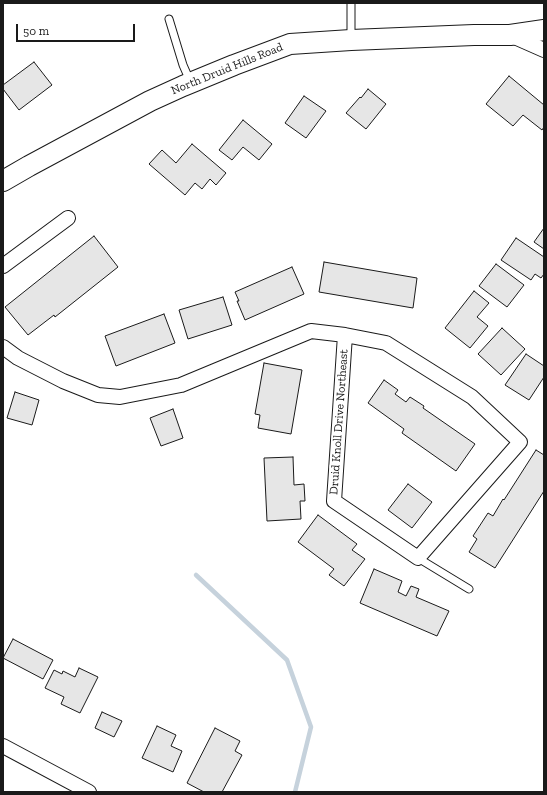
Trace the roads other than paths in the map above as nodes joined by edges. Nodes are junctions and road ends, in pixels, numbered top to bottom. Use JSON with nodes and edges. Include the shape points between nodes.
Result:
{"nodes":[{"id":1,"x":351,"y":4,"type":"edge"},
{"id":2,"x":169,"y":19,"type":"dead end"},
{"id":3,"x":544,"y":30,"type":"edge"},
{"id":4,"x":510,"y":36,"type":"junction"},
{"id":5,"x":351,"y":40,"type":"junction"},
{"id":6,"x":544,"y":50,"type":"edge"},
{"id":7,"x":191,"y":82,"type":"junction"},
{"id":8,"x":3,"y":181,"type":"edge"},
{"id":9,"x":68,"y":218,"type":"dead end"},
{"id":10,"x":3,"y":266,"type":"edge"},
{"id":11,"x":345,"y":335,"type":"junction"},
{"id":12,"x":3,"y":348,"type":"edge"},
{"id":13,"x":418,"y":558,"type":"junction"},
{"id":14,"x":470,"y":589,"type":"dead end"},
{"id":15,"x":3,"y":746,"type":"edge"},
{"id":16,"x":89,"y":792,"type":"edge"}],
"edges":[{"from":1,"to":5,"type":"lane"},
{"from":2,"to":7,"type":"lane"},
{"from":3,"to":4,"type":"main road","name":"North Druid Hills Road"},
{"from":4,"to":5,"type":"main road","name":"North Druid Hills Road"},
{"from":4,"to":6,"type":"street"},
{"from":5,"to":7,"type":"main road","name":"North Druid Hills Road","via":[[290,44]]},
{"from":7,"to":8,"type":"main road","name":"North Druid Hills Road","via":[[150,101]]},
{"from":9,"to":10,"type":"street"},
{"from":11,"to":12,"type":"street","name":"Druid Knoll Drive Northeast","via":[[312,331],[182,385],[120,397],[98,395],[63,381]]},
{"from":11,"to":13,"type":"street","name":"Druid Knoll Drive Northeast","via":[[334,501]]},
{"from":11,"to":13,"type":"street","name":"Druid Knoll Drive Northeast","via":[[386,343],[472,397],[520,442]]},
{"from":13,"to":14,"type":"lane"},
{"from":15,"to":16,"type":"street"}]}
